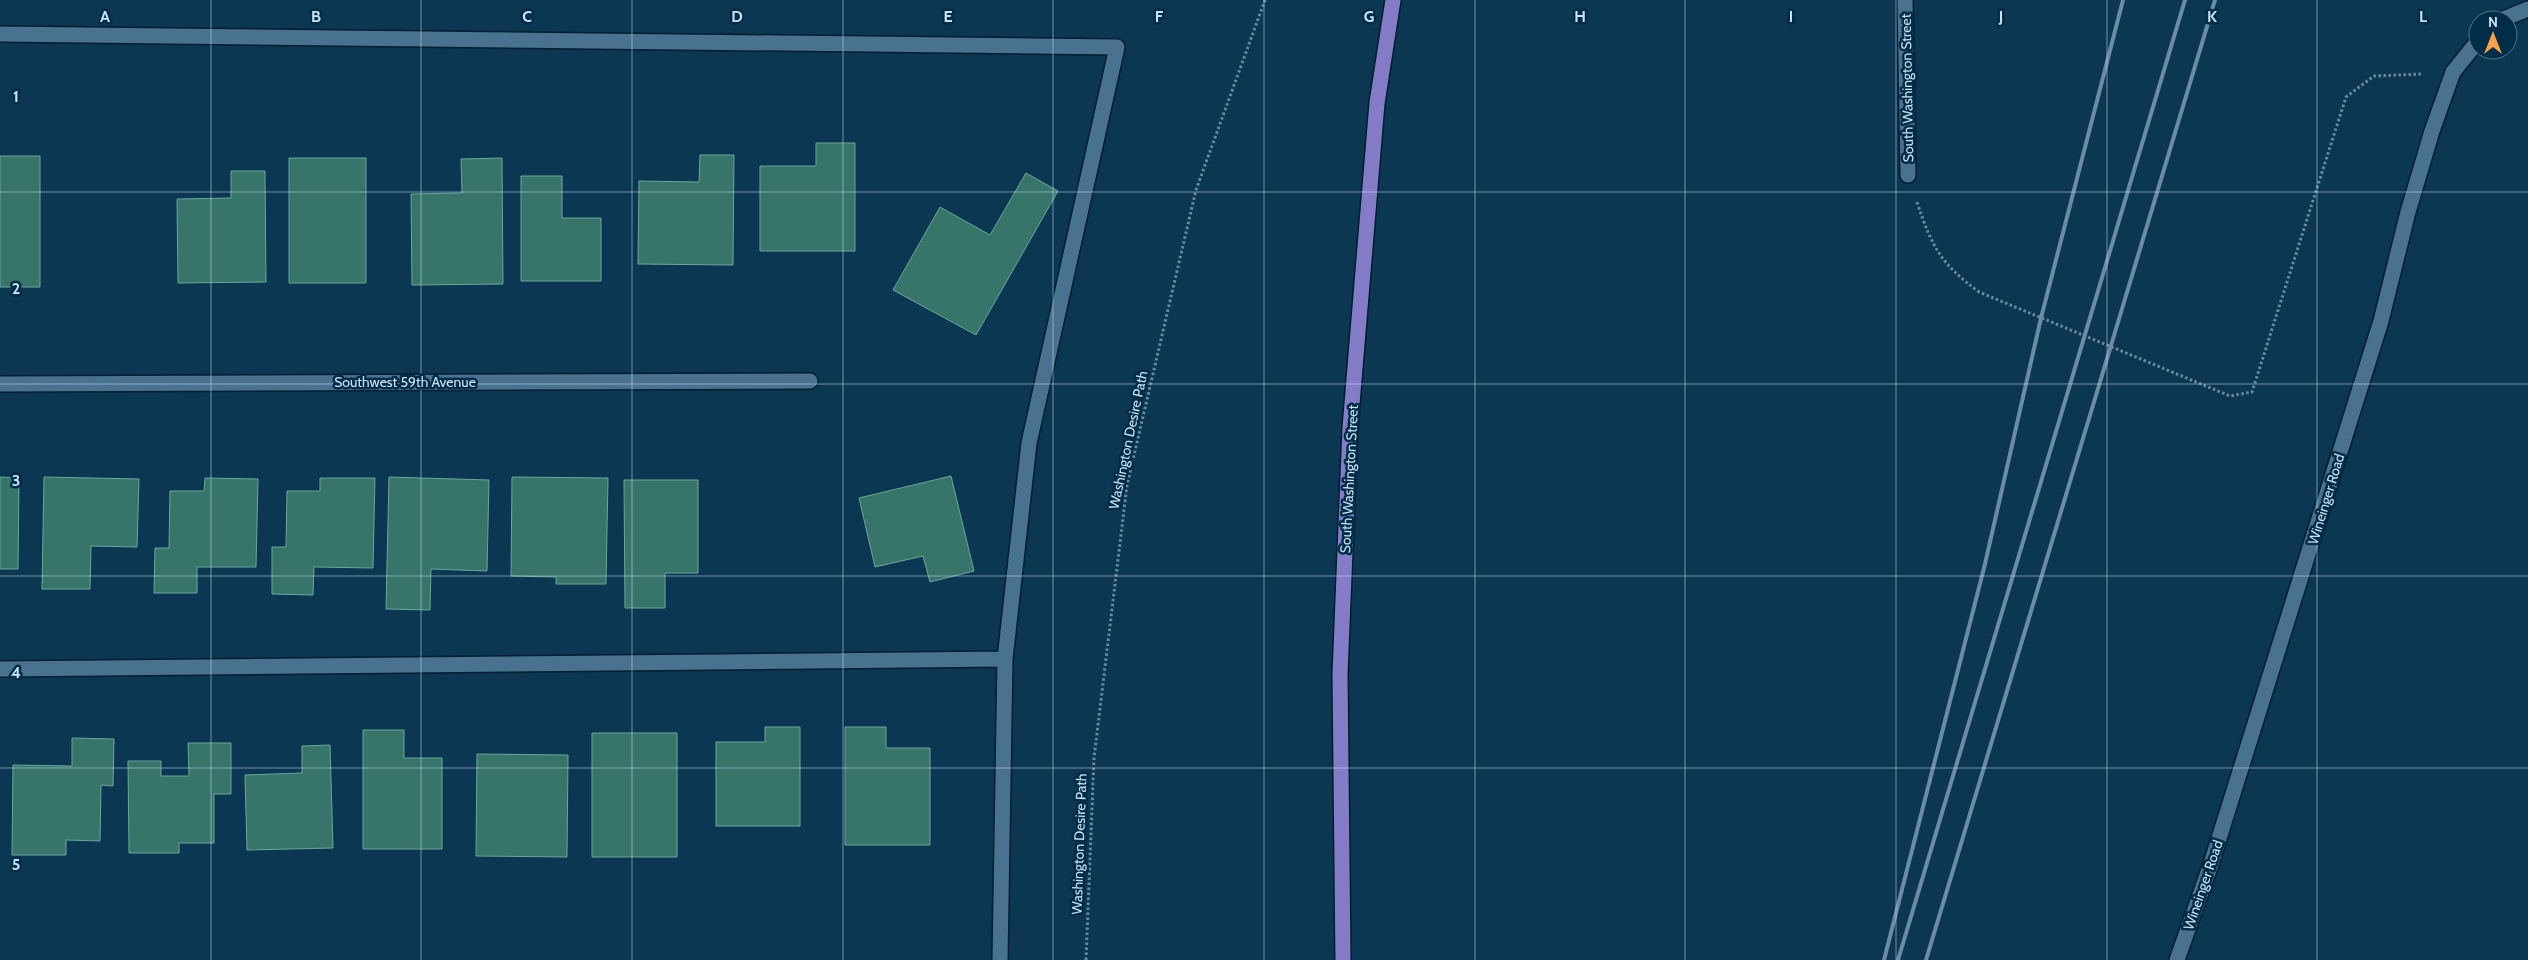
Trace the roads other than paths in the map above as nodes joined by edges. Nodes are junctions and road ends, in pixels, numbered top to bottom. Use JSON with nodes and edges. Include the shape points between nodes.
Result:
{"nodes":[{"id":1,"x":1393,"y":0,"type":"edge"},
{"id":2,"x":1905,"y":0,"type":"edge"},
{"id":3,"x":0,"y":34,"type":"edge"},
{"id":4,"x":2468,"y":53,"type":"edge"},
{"id":5,"x":1908,"y":175,"type":"road end"},
{"id":6,"x":810,"y":380,"type":"dead end"},
{"id":7,"x":0,"y":384,"type":"edge"},
{"id":8,"x":1005,"y":659,"type":"junction"},
{"id":9,"x":0,"y":669,"type":"edge"},
{"id":10,"x":1000,"y":960,"type":"edge"},
{"id":11,"x":1343,"y":960,"type":"edge"},
{"id":12,"x":2177,"y":960,"type":"edge"}],
"edges":[{"from":1,"to":11,"type":"main road","name":"South Washington Street","via":[[1377,103],[1350,428],[1340,674]]},
{"from":2,"to":5,"type":"street","name":"South Washington Street"},
{"from":3,"to":8,"type":"street","via":[[1117,47],[1029,443]]},
{"from":4,"to":12,"type":"street","name":"Wineinger Road","via":[[2453,72],[2432,131],[2381,321],[2212,864]]},
{"from":6,"to":7,"type":"street","name":"Southwest 59th Avenue"},
{"from":8,"to":9,"type":"street"},
{"from":8,"to":10,"type":"street"}]}
